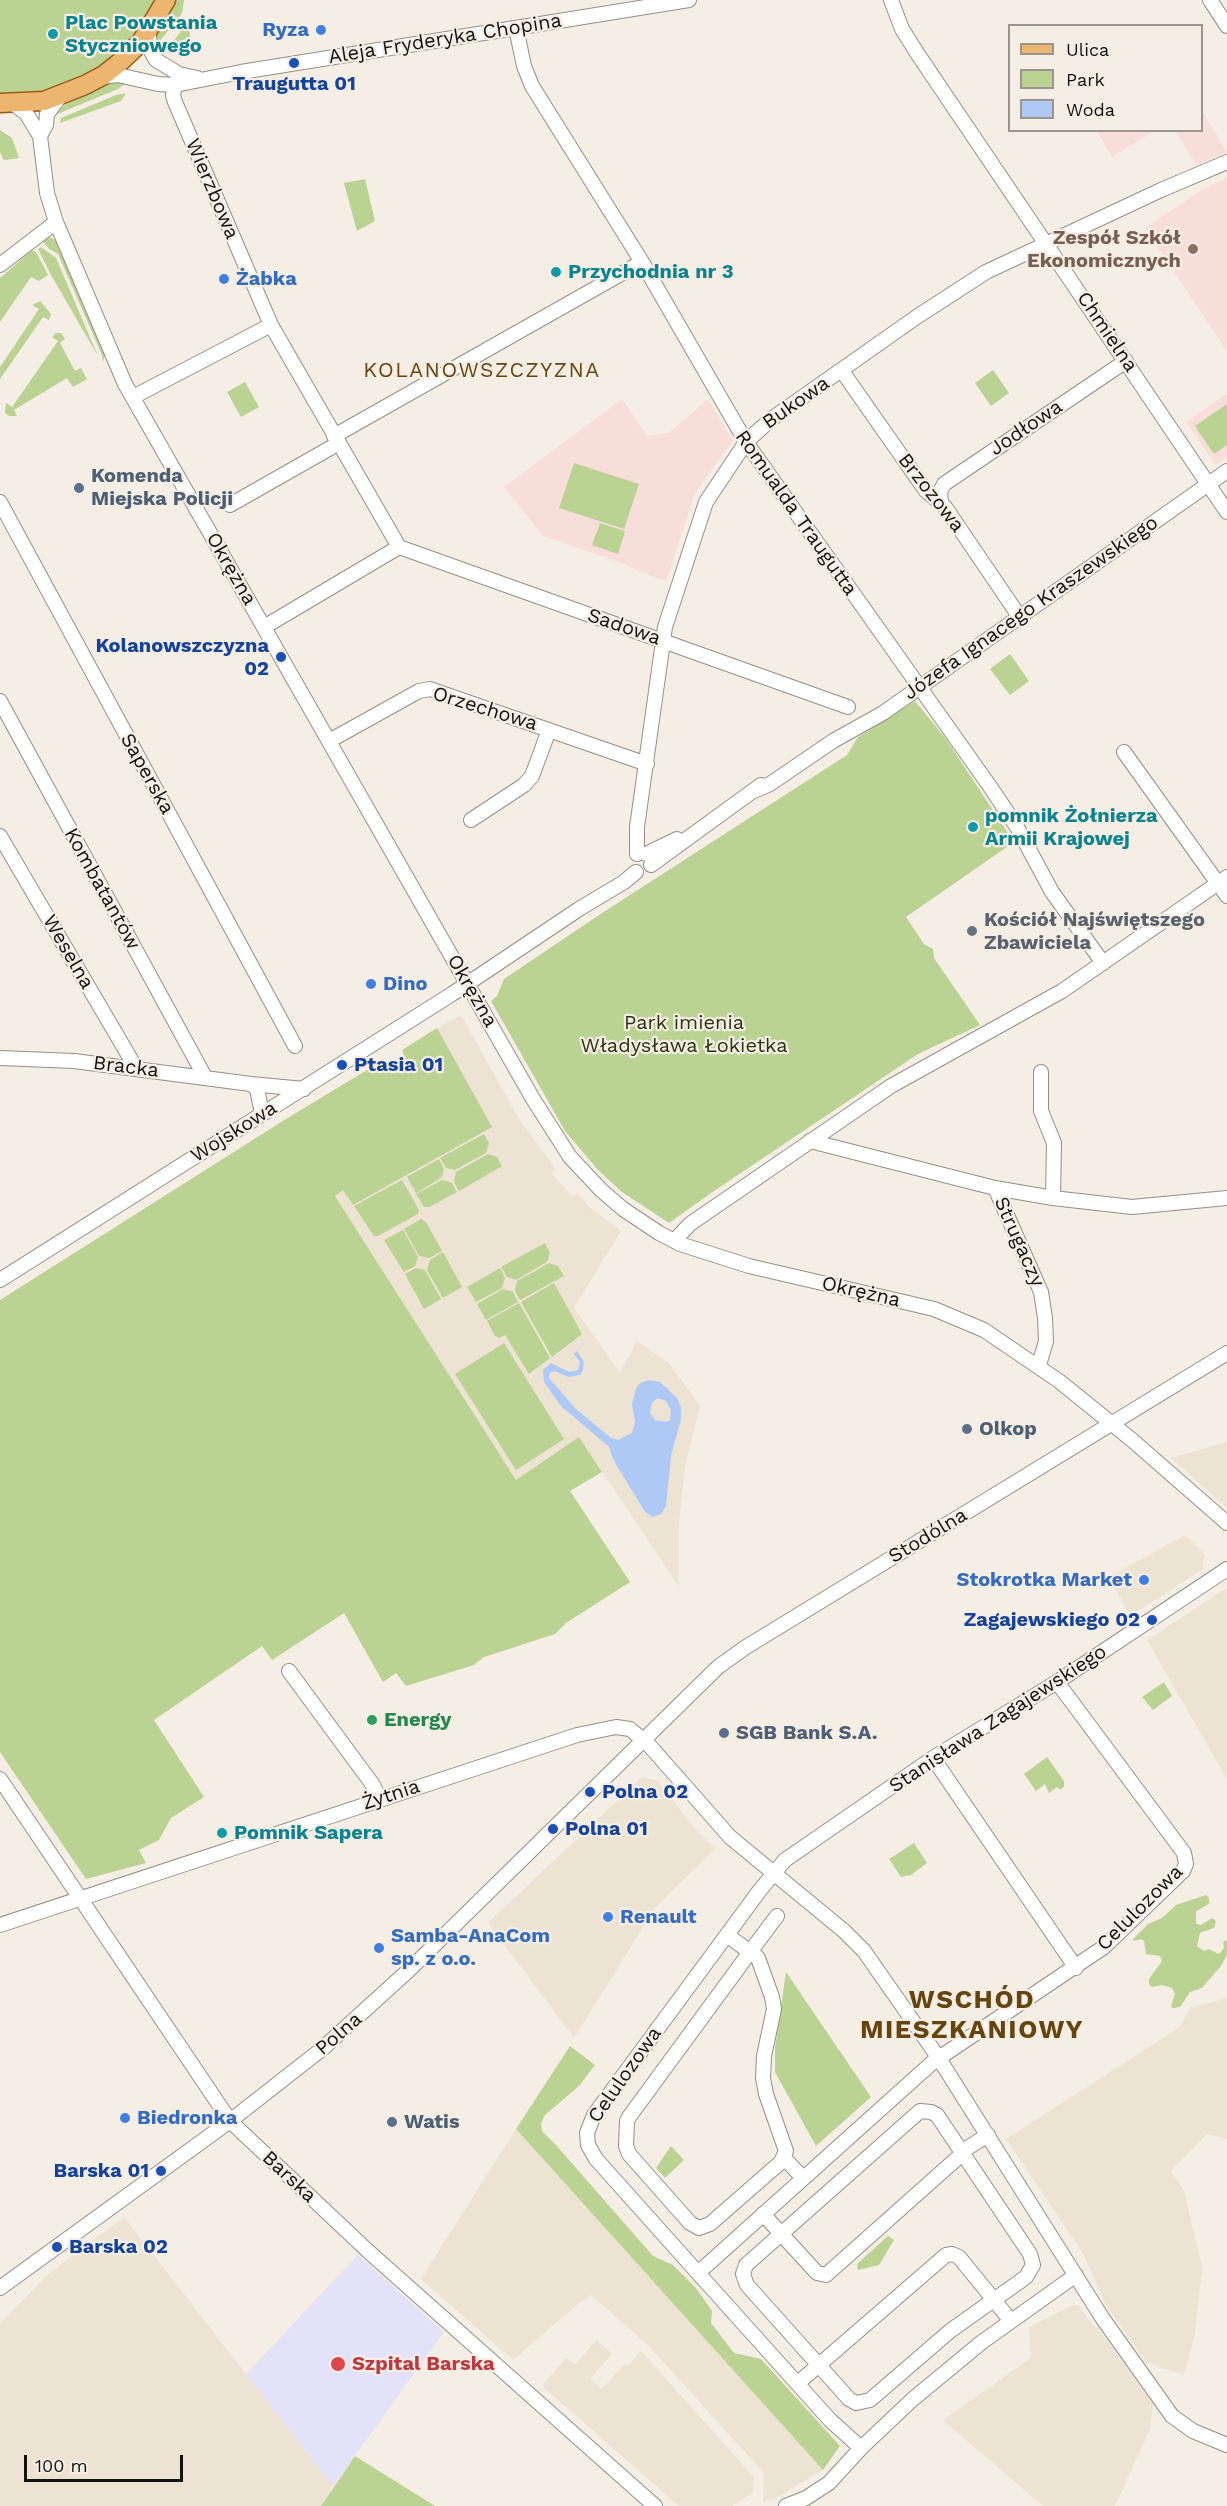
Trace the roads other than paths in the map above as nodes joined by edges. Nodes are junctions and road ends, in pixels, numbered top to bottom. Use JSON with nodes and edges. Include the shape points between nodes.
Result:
{"nodes":[{"id":1,"x":166,"y":0,"type":"edge"},
{"id":2,"x":689,"y":0,"type":"edge"},
{"id":3,"x":891,"y":0,"type":"edge"},
{"id":4,"x":1210,"y":0,"type":"edge"},
{"id":5,"x":1227,"y":26,"type":"edge"},
{"id":6,"x":516,"y":28,"type":"junction"},
{"id":7,"x":148,"y":31,"type":"junction"},
{"id":8,"x":202,"y":79,"type":"junction"},
{"id":9,"x":95,"y":80,"type":"junction"},
{"id":10,"x":175,"y":85,"type":"junction"},
{"id":11,"x":61,"y":95,"type":"junction"},
{"id":12,"x":6,"y":103,"type":"edge"},
{"id":13,"x":40,"y":136,"type":"junction"},
{"id":14,"x":1227,"y":162,"type":"edge"},
{"id":15,"x":56,"y":222,"type":"junction"},
{"id":16,"x":1048,"y":244,"type":"junction"},
{"id":17,"x":642,"y":262,"type":"junction"},
{"id":18,"x":0,"y":265,"type":"edge"},
{"id":19,"x":271,"y":325,"type":"junction"},
{"id":20,"x":1126,"y":361,"type":"junction"},
{"id":21,"x":842,"y":371,"type":"junction"},
{"id":22,"x":133,"y":397,"type":"junction"},
{"id":23,"x":336,"y":439,"type":"junction"},
{"id":24,"x":746,"y":442,"type":"junction"},
{"id":25,"x":1227,"y":471,"type":"edge"},
{"id":26,"x":1208,"y":484,"type":"junction"},
{"id":27,"x":0,"y":502,"type":"edge"},
{"id":28,"x":941,"y":503,"type":"junction"},
{"id":29,"x":230,"y":505,"type":"dead end"},
{"id":30,"x":1227,"y":512,"type":"edge"},
{"id":31,"x":399,"y":547,"type":"junction"},
{"id":32,"x":1019,"y":616,"type":"junction"},
{"id":33,"x":264,"y":627,"type":"junction"},
{"id":34,"x":662,"y":640,"type":"junction"},
{"id":35,"x":918,"y":687,"type":"junction"},
{"id":36,"x":0,"y":701,"type":"edge"},
{"id":37,"x":848,"y":707,"type":"dead end"},
{"id":38,"x":549,"y":730,"type":"junction"},
{"id":39,"x":329,"y":741,"type":"junction"},
{"id":40,"x":1124,"y":752,"type":"dead end"},
{"id":41,"x":647,"y":764,"type":"junction"},
{"id":42,"x":471,"y":820,"type":"dead end"},
{"id":43,"x":0,"y":836,"type":"edge"},
{"id":44,"x":640,"y":862,"type":"junction"},
{"id":45,"x":1222,"y":880,"type":"edge"},
{"id":46,"x":1227,"y":896,"type":"edge"},
{"id":47,"x":1103,"y":963,"type":"junction"},
{"id":48,"x":468,"y":984,"type":"junction"},
{"id":49,"x":295,"y":1046,"type":"dead end"},
{"id":50,"x":0,"y":1058,"type":"edge"},
{"id":51,"x":136,"y":1068,"type":"junction"},
{"id":52,"x":1041,"y":1072,"type":"dead end"},
{"id":53,"x":205,"y":1077,"type":"junction"},
{"id":54,"x":251,"y":1084,"type":"junction"},
{"id":55,"x":304,"y":1089,"type":"junction"},
{"id":56,"x":262,"y":1114,"type":"junction"},
{"id":57,"x":810,"y":1141,"type":"junction"},
{"id":58,"x":995,"y":1188,"type":"junction"},
{"id":59,"x":1053,"y":1198,"type":"junction"},
{"id":60,"x":1227,"y":1198,"type":"edge"},
{"id":61,"x":674,"y":1241,"type":"junction"},
{"id":62,"x":0,"y":1280,"type":"edge"},
{"id":63,"x":1227,"y":1353,"type":"edge"},
{"id":64,"x":1039,"y":1365,"type":"junction"},
{"id":65,"x":1112,"y":1424,"type":"junction"},
{"id":66,"x":1227,"y":1523,"type":"edge"},
{"id":67,"x":1227,"y":1569,"type":"edge"},
{"id":68,"x":289,"y":1671,"type":"dead end"},
{"id":69,"x":1057,"y":1682,"type":"junction"},
{"id":70,"x":644,"y":1739,"type":"junction"},
{"id":71,"x":933,"y":1758,"type":"junction"},
{"id":72,"x":0,"y":1779,"type":"edge"},
{"id":73,"x":380,"y":1799,"type":"junction"},
{"id":74,"x":773,"y":1872,"type":"junction"},
{"id":75,"x":78,"y":1898,"type":"junction"},
{"id":76,"x":777,"y":1916,"type":"dead end"},
{"id":77,"x":0,"y":1925,"type":"edge"},
{"id":78,"x":727,"y":1935,"type":"junction"},
{"id":79,"x":750,"y":1952,"type":"junction"},
{"id":80,"x":1076,"y":1968,"type":"junction"},
{"id":81,"x":938,"y":2057,"type":"junction"},
{"id":82,"x":230,"y":2121,"type":"junction"},
{"id":83,"x":988,"y":2135,"type":"junction"},
{"id":84,"x":962,"y":2153,"type":"junction"},
{"id":85,"x":784,"y":2158,"type":"junction"},
{"id":86,"x":803,"y":2178,"type":"junction"},
{"id":87,"x":672,"y":2202,"type":"junction"},
{"id":88,"x":763,"y":2214,"type":"junction"},
{"id":89,"x":652,"y":2221,"type":"junction"},
{"id":90,"x":780,"y":2235,"type":"junction"},
{"id":91,"x":698,"y":2273,"type":"junction"},
{"id":92,"x":1076,"y":2275,"type":"junction"},
{"id":93,"x":0,"y":2288,"type":"edge"},
{"id":94,"x":994,"y":2299,"type":"junction"},
{"id":95,"x":1011,"y":2320,"type":"junction"},
{"id":96,"x":818,"y":2364,"type":"junction"},
{"id":97,"x":798,"y":2383,"type":"junction"},
{"id":98,"x":1227,"y":2445,"type":"edge"},
{"id":99,"x":861,"y":2448,"type":"junction"},
{"id":100,"x":655,"y":2506,"type":"edge"},
{"id":101,"x":786,"y":2506,"type":"edge"}],
"edges":[{"from":1,"to":7,"type":"main road"},
{"from":2,"to":6,"type":"street","name":"Aleja Fryderyka Chopina"},
{"from":3,"to":16,"type":"street","name":"Chmielna","via":[[917,53]]},
{"from":4,"to":5,"type":"street"},
{"from":6,"to":8,"type":"street","name":"Aleja Fryderyka Chopina"},
{"from":6,"to":17,"type":"street","name":"Romualda Traugutta","via":[[532,86]]},
{"from":7,"to":8,"type":"street","name":"Aleja Fryderyka Chopina","via":[[151,51],[161,64],[182,76]]},
{"from":7,"to":9,"type":"main road","via":[[119,63]]},
{"from":8,"to":10,"type":"street","name":"Aleja Fryderyka Chopina"},
{"from":9,"to":10,"type":"street","name":"Aleja Fryderyka Chopina","via":[[118,75]]},
{"from":9,"to":11,"type":"main road"},
{"from":10,"to":19,"type":"street","name":"Wierzbowa","via":[[175,102]]},
{"from":11,"to":12,"type":"main road","via":[[44,101]]},
{"from":11,"to":13,"type":"street","name":"Okrężna","via":[[47,114]]},
{"from":12,"to":13,"type":"street","name":"Okrężna","via":[[26,113]]},
{"from":13,"to":15,"type":"street","name":"Okrężna","via":[[47,193]]},
{"from":14,"to":16,"type":"street","name":"Bukowa"},
{"from":15,"to":18,"type":"street"},
{"from":15,"to":22,"type":"street","name":"Okrężna"},
{"from":16,"to":20,"type":"street","name":"Chmielna"},
{"from":16,"to":21,"type":"street","name":"Bukowa","via":[[968,283]]},
{"from":17,"to":23,"type":"street"},
{"from":17,"to":24,"type":"street","name":"Romualda Traugutta"},
{"from":19,"to":22,"type":"street"},
{"from":19,"to":23,"type":"street","name":"Wierzbowa"},
{"from":20,"to":26,"type":"street","name":"Chmielna"},
{"from":20,"to":28,"type":"street","name":"Jodłowa","via":[[944,484]]},
{"from":21,"to":24,"type":"street","name":"Bukowa","via":[[762,426]]},
{"from":21,"to":28,"type":"street","name":"Brzozowa","via":[[926,491]]},
{"from":22,"to":33,"type":"street","name":"Okrężna"},
{"from":23,"to":29,"type":"street"},
{"from":23,"to":31,"type":"street","name":"Wierzbowa"},
{"from":24,"to":34,"type":"street","name":"Bukowa","via":[[711,492],[701,514]]},
{"from":24,"to":35,"type":"street","name":"Romualda Traugutta"},
{"from":25,"to":26,"type":"street","name":"Józefa Ignacego Kraszewskiego"},
{"from":26,"to":30,"type":"street","name":"Chmielna"},
{"from":26,"to":32,"type":"street","name":"Józefa Ignacego Kraszewskiego"},
{"from":27,"to":49,"type":"street","name":"Saperska"},
{"from":28,"to":32,"type":"street","name":"Brzozowa"},
{"from":31,"to":33,"type":"street"},
{"from":31,"to":34,"type":"street","name":"Sadowa"},
{"from":32,"to":35,"type":"street","name":"Józefa Ignacego Kraszewskiego"},
{"from":33,"to":39,"type":"street","name":"Okrężna"},
{"from":34,"to":37,"type":"street","name":"Sadowa"},
{"from":34,"to":41,"type":"street","name":"Bukowa"},
{"from":35,"to":44,"type":"street","name":"Józefa Ignacego Kraszewskiego","via":[[693,833]]},
{"from":35,"to":47,"type":"street","name":"Romualda Traugutta","via":[[1017,827],[1052,892]]},
{"from":36,"to":53,"type":"street","name":"Kombatantów"},
{"from":38,"to":39,"type":"street","name":"Orzechowa","via":[[430,689],[419,691]]},
{"from":38,"to":41,"type":"street","name":"Orzechowa"},
{"from":38,"to":42,"type":"street","via":[[532,776]]},
{"from":39,"to":48,"type":"street","name":"Okrężna"},
{"from":40,"to":45,"type":"street"},
{"from":41,"to":44,"type":"street","name":"Bukowa","via":[[635,840]]},
{"from":43,"to":51,"type":"street","name":"Weselna"},
{"from":44,"to":48,"type":"street","name":"Józefa Ignacego Kraszewskiego","via":[[624,882]]},
{"from":45,"to":46,"type":"street"},
{"from":45,"to":47,"type":"street"},
{"from":47,"to":57,"type":"street","via":[[1062,992],[910,1074]]},
{"from":48,"to":55,"type":"street","name":"Wojskowa"},
{"from":48,"to":61,"type":"street","name":"Okrężna","via":[[570,1157],[623,1209]]},
{"from":50,"to":51,"type":"street","name":"Bracka","via":[[74,1060]]},
{"from":51,"to":53,"type":"street","name":"Bracka"},
{"from":52,"to":59,"type":"street","via":[[1041,1111],[1054,1143]]},
{"from":53,"to":54,"type":"street","name":"Bracka"},
{"from":54,"to":55,"type":"street","name":"Bracka"},
{"from":54,"to":56,"type":"street","via":[[257,1089]]},
{"from":55,"to":56,"type":"street","name":"Wojskowa"},
{"from":56,"to":62,"type":"street","name":"Wojskowa"},
{"from":57,"to":58,"type":"street"},
{"from":57,"to":61,"type":"street","via":[[690,1224]]},
{"from":58,"to":59,"type":"street"},
{"from":58,"to":64,"type":"street","name":"Strugaczy","via":[[1041,1292],[1046,1341]]},
{"from":59,"to":60,"type":"street","via":[[1132,1207]]},
{"from":61,"to":64,"type":"street","name":"Okrężna","via":[[737,1263],[948,1314],[984,1330]]},
{"from":63,"to":65,"type":"street","name":"Stodólna"},
{"from":64,"to":65,"type":"street","name":"Okrężna"},
{"from":65,"to":66,"type":"street","name":"Okrężna"},
{"from":65,"to":70,"type":"street","name":"Stodólna","via":[[733,1656]]},
{"from":67,"to":69,"type":"street","name":"Stanisława Zagajewskiego"},
{"from":68,"to":73,"type":"street"},
{"from":69,"to":71,"type":"street","name":"Stanisława Zagajewskiego"},
{"from":69,"to":80,"type":"street","name":"Celulozowa","via":[[1186,1858],[1183,1871],[1123,1931]]},
{"from":70,"to":73,"type":"street","name":"Żytnia","via":[[622,1727],[585,1732]]},
{"from":70,"to":74,"type":"street","via":[[714,1821]]},
{"from":70,"to":82,"type":"street","name":"Polna","via":[[370,2006]]},
{"from":71,"to":74,"type":"street","name":"Stanisława Zagajewskiego"},
{"from":71,"to":80,"type":"street"},
{"from":72,"to":75,"type":"street","name":"Barska"},
{"from":73,"to":75,"type":"street","name":"Żytnia"},
{"from":74,"to":78,"type":"street","name":"Celulozowa"},
{"from":74,"to":81,"type":"street","via":[[864,1951]]},
{"from":75,"to":77,"type":"street","name":"Żytnia"},
{"from":75,"to":82,"type":"street","name":"Barska"},
{"from":76,"to":79,"type":"street"},
{"from":78,"to":79,"type":"street"},
{"from":78,"to":89,"type":"street","name":"Celulozowa","via":[[588,2127],[586,2138],[591,2152]]},
{"from":79,"to":85,"type":"street","via":[[760,1961],[773,2001],[763,2078],[786,2147]]},
{"from":79,"to":87,"type":"street","via":[[627,2121],[627,2152]]},
{"from":80,"to":81,"type":"street","name":"Celulozowa"},
{"from":81,"to":83,"type":"street"},
{"from":81,"to":86,"type":"street","name":"Celulozowa"},
{"from":82,"to":93,"type":"street","name":"Polna"},
{"from":82,"to":100,"type":"street","name":"Barska","via":[[360,2244]]},
{"from":83,"to":84,"type":"street"},
{"from":83,"to":92,"type":"street"},
{"from":84,"to":90,"type":"street","via":[[829,2273],[817,2273]]},
{"from":84,"to":90,"type":"street","via":[[937,2115],[917,2112]]},
{"from":84,"to":94,"type":"street","via":[[1033,2261],[1029,2274]]},
{"from":85,"to":86,"type":"street"},
{"from":85,"to":87,"type":"street","via":[[705,2227],[693,2225]]},
{"from":86,"to":88,"type":"street","name":"Celulozowa"},
{"from":87,"to":89,"type":"street"},
{"from":88,"to":90,"type":"street"},
{"from":88,"to":91,"type":"street","name":"Celulozowa"},
{"from":89,"to":91,"type":"street","name":"Celulozowa"},
{"from":90,"to":96,"type":"street","via":[[746,2265],[743,2278]]},
{"from":91,"to":97,"type":"street","name":"Celulozowa"},
{"from":92,"to":95,"type":"street"},
{"from":92,"to":98,"type":"street","via":[[1172,2416],[1193,2431]]},
{"from":94,"to":95,"type":"street"},
{"from":94,"to":96,"type":"street","via":[[866,2402],[849,2399]]},
{"from":94,"to":96,"type":"street","via":[[959,2257],[946,2255]]},
{"from":95,"to":99,"type":"street","via":[[912,2399]]},
{"from":96,"to":97,"type":"street"},
{"from":97,"to":99,"type":"street","name":"Celulozowa"},
{"from":99,"to":101,"type":"street","via":[[829,2483]]}]}
